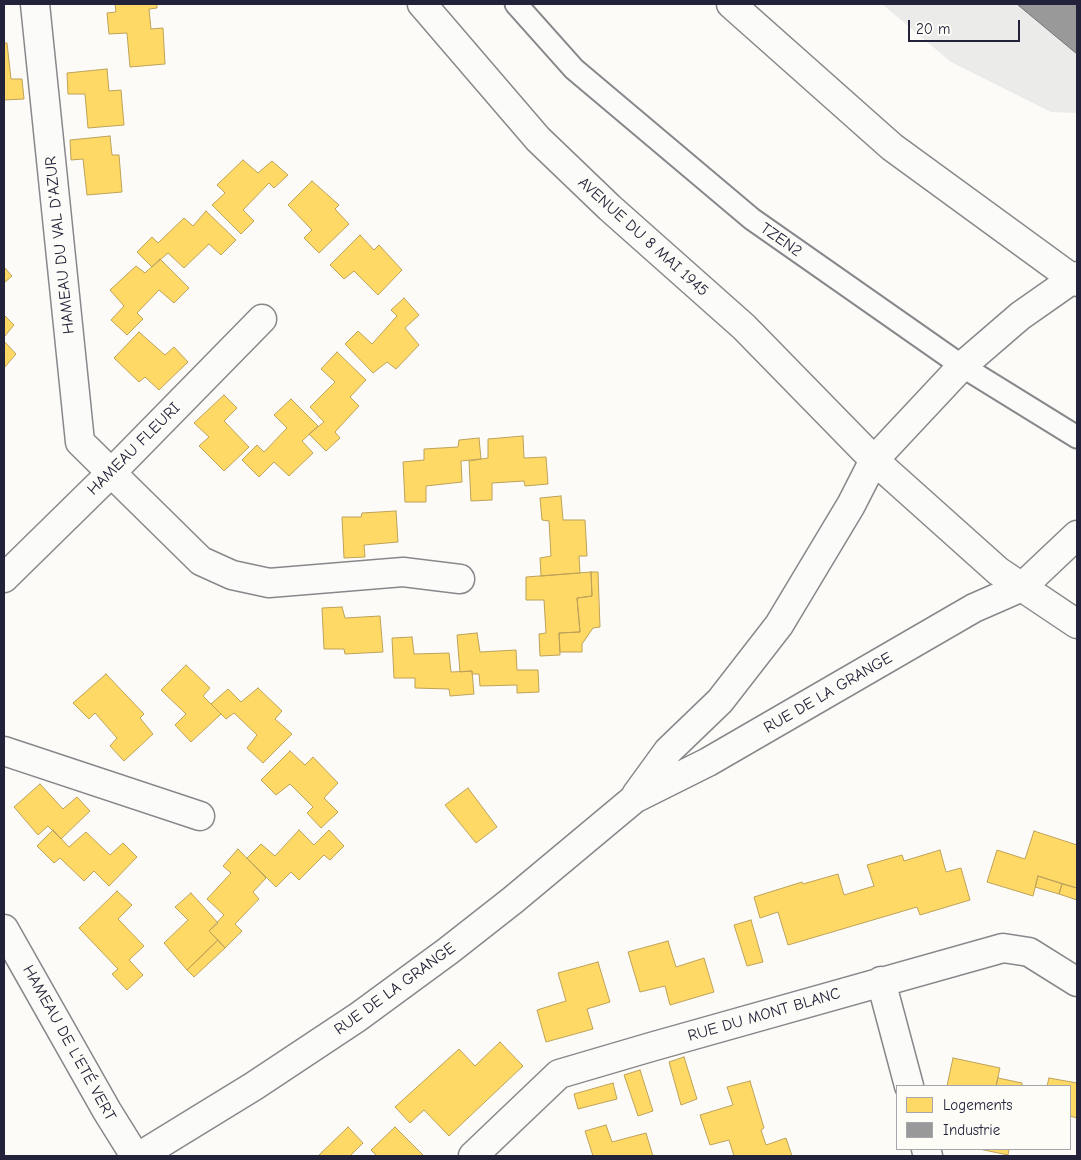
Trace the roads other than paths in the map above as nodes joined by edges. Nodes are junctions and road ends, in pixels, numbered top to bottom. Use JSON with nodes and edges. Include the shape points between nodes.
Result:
{"nodes":[{"id":1,"x":35,"y":4,"type":"edge"},
{"id":2,"x":422,"y":4,"type":"edge"},
{"id":3,"x":516,"y":4,"type":"edge"},
{"id":4,"x":731,"y":4,"type":"edge"},
{"id":5,"x":1076,"y":279,"type":"edge"},
{"id":6,"x":262,"y":319,"type":"dead end"},
{"id":7,"x":962,"y":366,"type":"junction"},
{"id":8,"x":1077,"y":437,"type":"edge"},
{"id":9,"x":874,"y":460,"type":"junction"},
{"id":10,"x":111,"y":473,"type":"junction"},
{"id":11,"x":1077,"y":535,"type":"edge"},
{"id":12,"x":4,"y":578,"type":"edge"},
{"id":13,"x":460,"y":579,"type":"dead end"},
{"id":14,"x":1022,"y":587,"type":"junction"},
{"id":15,"x":1077,"y":624,"type":"edge"},
{"id":16,"x":4,"y":751,"type":"edge"},
{"id":17,"x":634,"y":799,"type":"junction"},
{"id":18,"x":200,"y":816,"type":"dead end"},
{"id":19,"x":4,"y":929,"type":"edge"},
{"id":20,"x":881,"y":981,"type":"junction"},
{"id":21,"x":1077,"y":982,"type":"edge"},
{"id":22,"x":909,"y":1085,"type":"edge"},
{"id":23,"x":135,"y":1156,"type":"edge"},
{"id":24,"x":140,"y":1156,"type":"edge"},
{"id":25,"x":473,"y":1156,"type":"edge"}],
"edges":[{"from":1,"to":10,"type":"street","name":"HAMEAU DU VAL D'AZUR","via":[[80,442]]},
{"from":2,"to":9,"type":"street","name":"AVENUE DU 8 MAI 1945","via":[[538,139],[744,327]]},
{"from":3,"to":7,"type":"lane","name":"TZEN2","via":[[574,69],[752,219]]},
{"from":4,"to":5,"type":"street","via":[[892,147]]},
{"from":5,"to":7,"type":"street","name":"RUE DE LA GRANGE","via":[[1020,316]]},
{"from":6,"to":10,"type":"street","name":"HAMEAU FLEURI"},
{"from":7,"to":8,"type":"lane","name":"TZEN2"},
{"from":7,"to":9,"type":"street","name":"RUE DE LA GRANGE"},
{"from":9,"to":14,"type":"street","name":"AVENUE DU 8 MAI 1945","via":[[998,571]]},
{"from":9,"to":17,"type":"street","name":"RUE DE LA GRANGE","via":[[851,505],[779,625],[720,701],[668,751]]},
{"from":10,"to":12,"type":"street","name":"HAMEAU FLEURI"},
{"from":10,"to":13,"type":"street","name":"HAMEAU DU VAL D'AZUR","via":[[201,561],[232,575],[269,583],[403,572]]},
{"from":11,"to":14,"type":"street","name":"RUE DE LA GRANGE"},
{"from":14,"to":15,"type":"street","name":"AVENUE DU 8 MAI 1945"},
{"from":14,"to":17,"type":"street","name":"RUE DE LA GRANGE","via":[[974,608],[708,762]]},
{"from":16,"to":18,"type":"street"},
{"from":17,"to":24,"type":"street","name":"RUE DE LA GRANGE","via":[[513,900],[358,1017]]},
{"from":19,"to":23,"type":"street","name":"HAMEAU DE L'ETÉ VERT","via":[[106,1111]]},
{"from":20,"to":21,"type":"street","name":"RUE DU MONT BLANC","via":[[1003,948],[1029,952]]},
{"from":20,"to":22,"type":"street"},
{"from":20,"to":25,"type":"street","name":"RUE DU MONT BLANC","via":[[559,1074]]}]}
